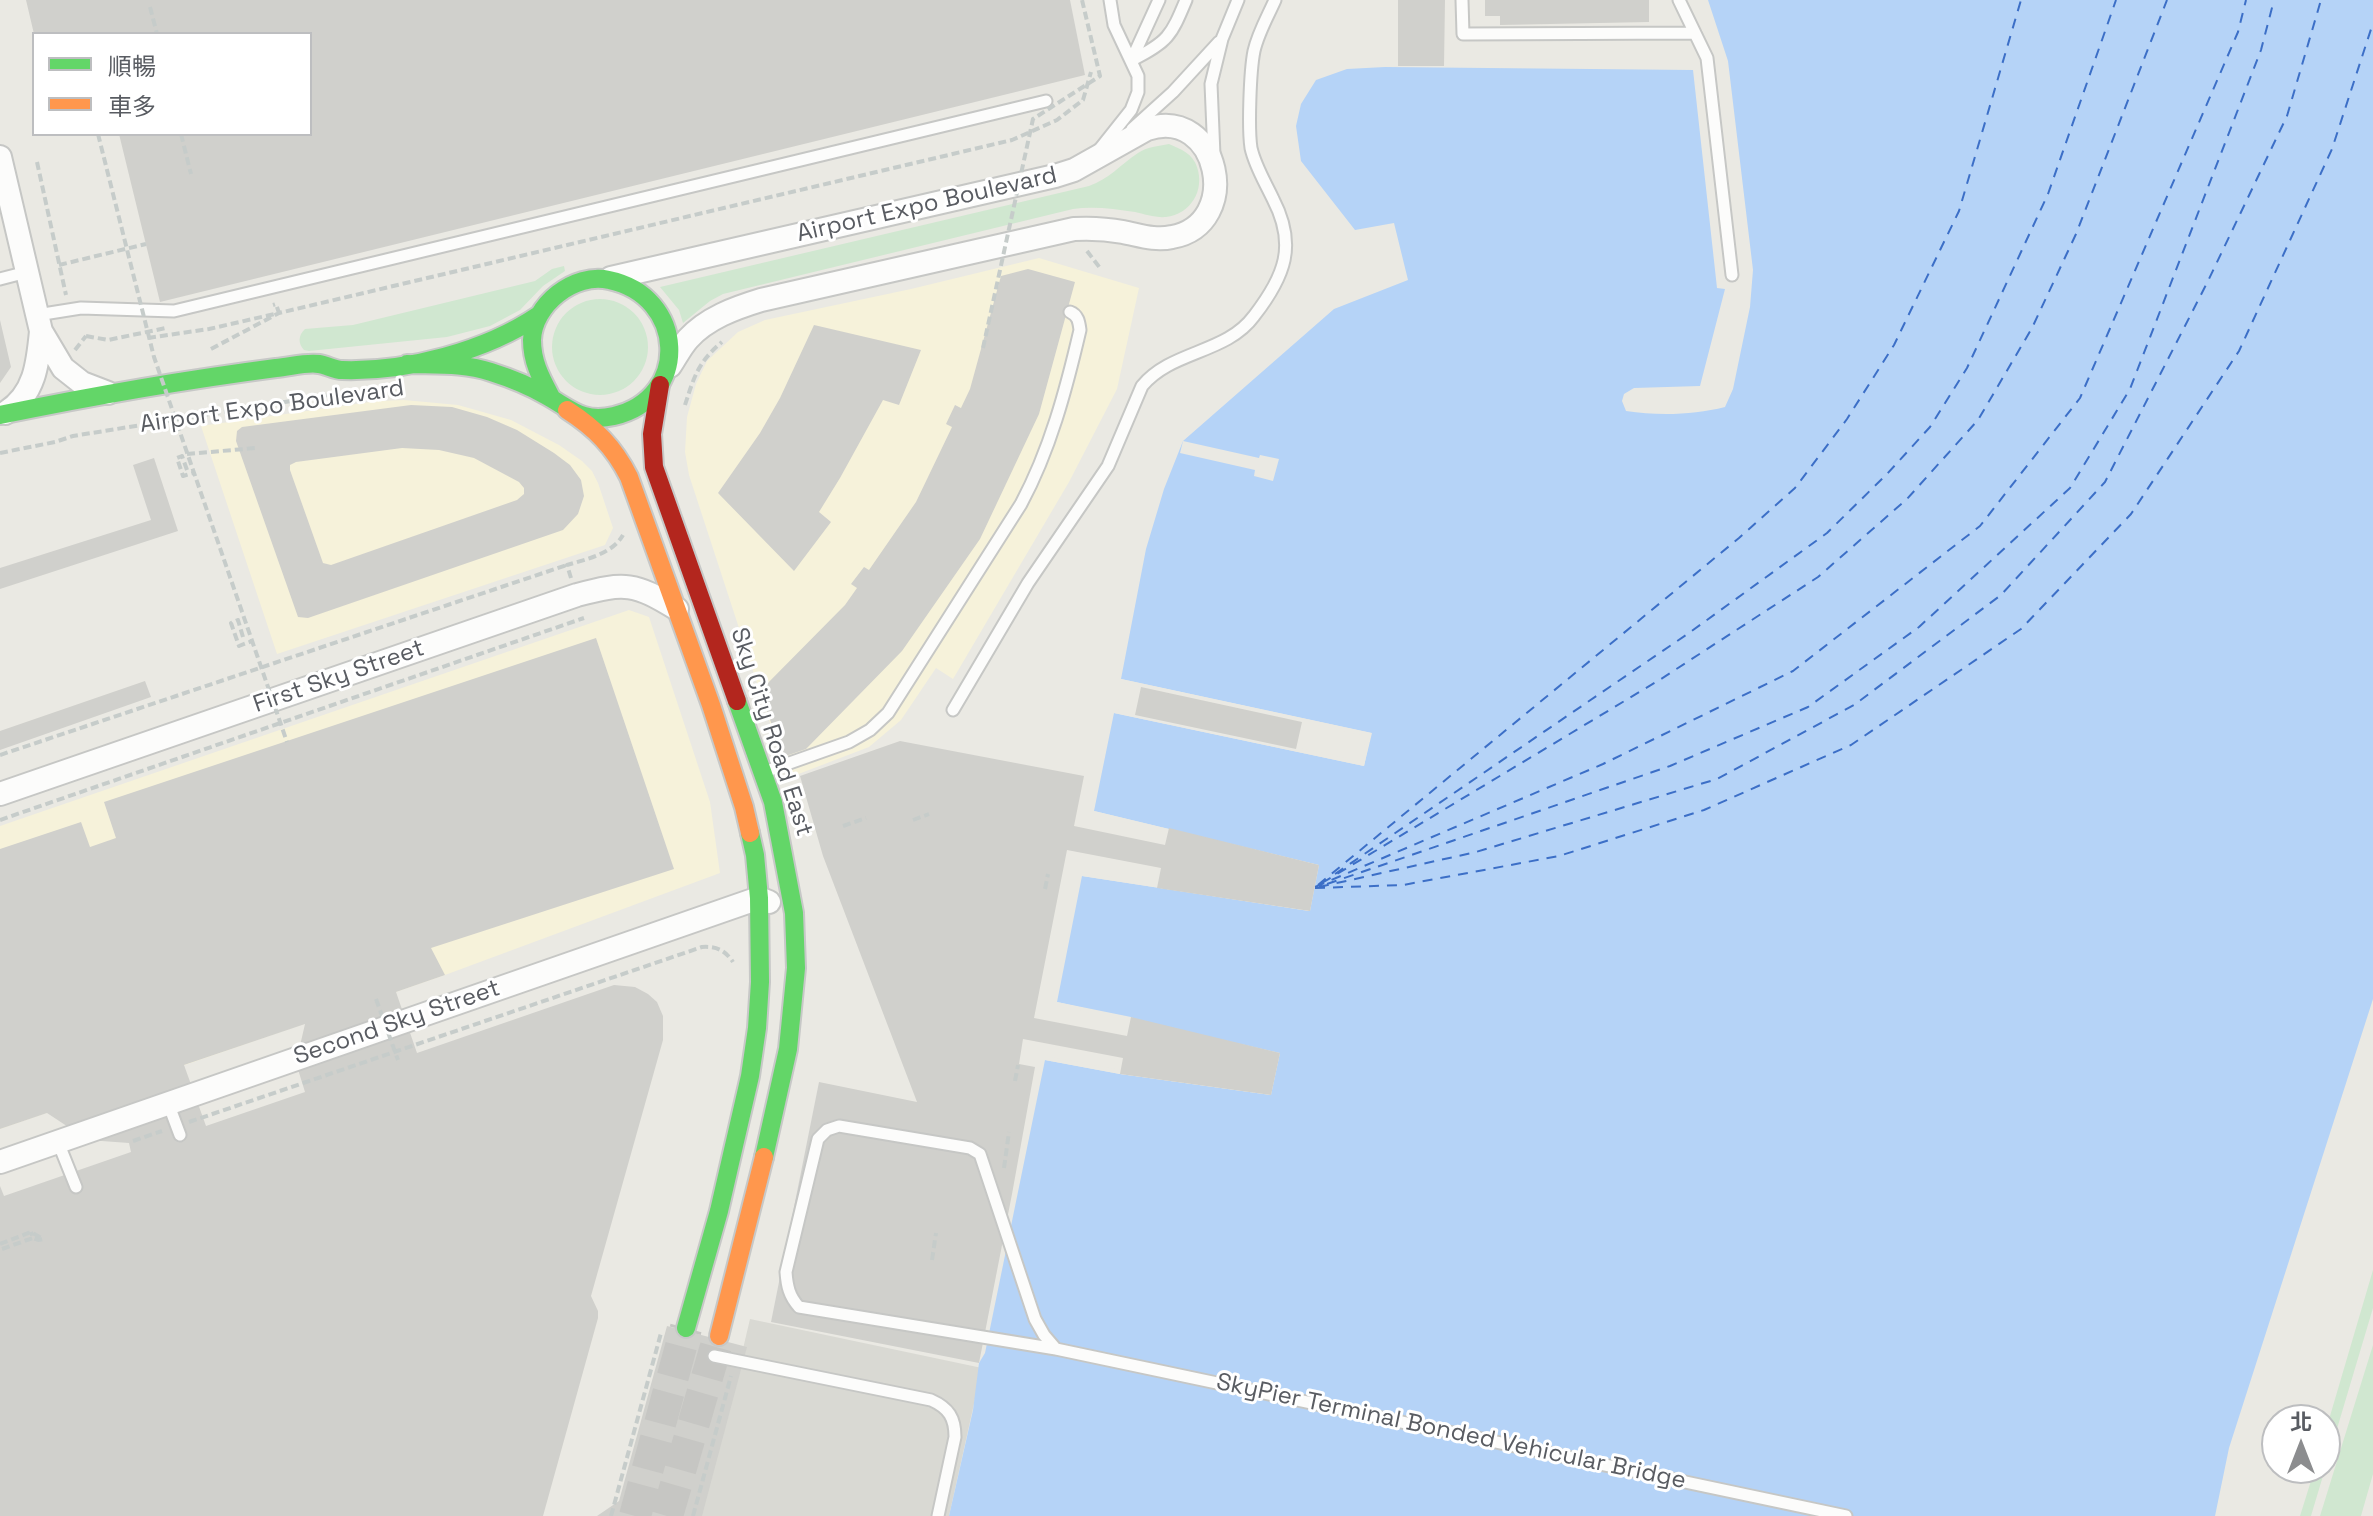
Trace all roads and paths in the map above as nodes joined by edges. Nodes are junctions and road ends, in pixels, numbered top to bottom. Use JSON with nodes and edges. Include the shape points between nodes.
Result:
{"nodes":[{"id":1,"x":1082,"y":0,"type":"edge"},
{"id":2,"x":1110,"y":0,"type":"edge"},
{"id":3,"x":1159,"y":0,"type":"edge"},
{"id":4,"x":1186,"y":0,"type":"edge"},
{"id":5,"x":1238,"y":0,"type":"edge"},
{"id":6,"x":1275,"y":0,"type":"edge"},
{"id":7,"x":1462,"y":0,"type":"edge"},
{"id":8,"x":1679,"y":0,"type":"edge"},
{"id":9,"x":150,"y":7,"type":"dead end"},
{"id":10,"x":156,"y":32,"type":"edge"},
{"id":11,"x":1695,"y":33,"type":"junction"},
{"id":12,"x":1222,"y":39,"type":"junction"},
{"id":13,"x":1132,"y":60,"type":"junction"},
{"id":14,"x":1091,"y":72,"type":"dead end"},
{"id":15,"x":1046,"y":101,"type":"dead end"},
{"id":16,"x":98,"y":136,"type":"edge"},
{"id":17,"x":182,"y":136,"type":"edge"},
{"id":18,"x":0,"y":157,"type":"edge"},
{"id":19,"x":1098,"y":157,"type":"junction"},
{"id":20,"x":37,"y":162,"type":"dead end"},
{"id":21,"x":1215,"y":168,"type":"junction"},
{"id":22,"x":191,"y":174,"type":"dead end"},
{"id":23,"x":146,"y":244,"type":"dead end"},
{"id":24,"x":59,"y":265,"type":"junction"},
{"id":25,"x":27,"y":272,"type":"junction"},
{"id":26,"x":1732,"y":275,"type":"dead end"},
{"id":27,"x":0,"y":279,"type":"edge"},
{"id":28,"x":605,"y":279,"type":"junction"},
{"id":29,"x":69,"y":308,"type":"junction"},
{"id":30,"x":1070,"y":312,"type":"dead end"},
{"id":31,"x":279,"y":313,"type":"junction"},
{"id":32,"x":539,"y":315,"type":"junction"},
{"id":33,"x":39,"y":323,"type":"junction"},
{"id":34,"x":86,"y":336,"type":"dead end"},
{"id":35,"x":148,"y":338,"type":"junction"},
{"id":36,"x":983,"y":348,"type":"dead end"},
{"id":37,"x":198,"y":350,"type":"dead end"},
{"id":38,"x":407,"y":364,"type":"junction"},
{"id":39,"x":338,"y":371,"type":"junction"},
{"id":40,"x":663,"y":378,"type":"junction"},
{"id":41,"x":320,"y":382,"type":"dead end"},
{"id":42,"x":108,"y":393,"type":"junction"},
{"id":43,"x":339,"y":394,"type":"dead end"},
{"id":44,"x":551,"y":397,"type":"junction"},
{"id":45,"x":567,"y":410,"type":"junction"},
{"id":46,"x":1,"y":415,"type":"edge"},
{"id":47,"x":256,"y":448,"type":"dead end"},
{"id":48,"x":0,"y":453,"type":"edge"},
{"id":49,"x":187,"y":454,"type":"junction"},
{"id":50,"x":190,"y":472,"type":"junction"},
{"id":51,"x":624,"y":532,"type":"dead end"},
{"id":52,"x":567,"y":565,"type":"junction"},
{"id":53,"x":577,"y":595,"type":"junction"},
{"id":54,"x":677,"y":609,"type":"junction"},
{"id":55,"x":595,"y":614,"type":"dead end"},
{"id":56,"x":584,"y":618,"type":"junction"},
{"id":57,"x":243,"y":637,"type":"dead end"},
{"id":58,"x":252,"y":641,"type":"junction"},
{"id":59,"x":953,"y":710,"type":"dead end"},
{"id":60,"x":287,"y":742,"type":"dead end"},
{"id":61,"x":0,"y":755,"type":"edge"},
{"id":62,"x":763,"y":772,"type":"junction"},
{"id":63,"x":0,"y":794,"type":"edge"},
{"id":64,"x":929,"y":814,"type":"dead end"},
{"id":65,"x":866,"y":818,"type":"dead end"},
{"id":66,"x":0,"y":820,"type":"edge"},
{"id":67,"x":913,"y":820,"type":"dead end"},
{"id":68,"x":843,"y":826,"type":"dead end"},
{"id":69,"x":1048,"y":874,"type":"dead end"},
{"id":70,"x":1045,"y":889,"type":"dead end"},
{"id":71,"x":759,"y":898,"type":"junction"},
{"id":72,"x":794,"y":913,"type":"junction"},
{"id":73,"x":718,"y":948,"type":"dead end"},
{"id":74,"x":376,"y":999,"type":"dead end"},
{"id":75,"x":398,"y":1060,"type":"dead end"},
{"id":76,"x":1018,"y":1065,"type":"dead end"},
{"id":77,"x":1015,"y":1081,"type":"dead end"},
{"id":78,"x":168,"y":1102,"type":"junction"},
{"id":79,"x":178,"y":1131,"type":"junction"},
{"id":80,"x":1009,"y":1132,"type":"dead end"},
{"id":81,"x":58,"y":1142,"type":"junction"},
{"id":82,"x":122,"y":1145,"type":"dead end"},
{"id":83,"x":0,"y":1162,"type":"edge"},
{"id":84,"x":1004,"y":1168,"type":"dead end"},
{"id":85,"x":76,"y":1187,"type":"dead end"},
{"id":86,"x":936,"y":1233,"type":"dead end"},
{"id":87,"x":32,"y":1235,"type":"dead end"},
{"id":88,"x":1,"y":1246,"type":"edge"},
{"id":89,"x":932,"y":1260,"type":"dead end"},
{"id":90,"x":686,"y":1328,"type":"tunnel mouth"},
{"id":91,"x":719,"y":1336,"type":"tunnel mouth"},
{"id":92,"x":1056,"y":1349,"type":"junction"},
{"id":93,"x":714,"y":1356,"type":"dead end"},
{"id":94,"x":938,"y":1516,"type":"edge"},
{"id":95,"x":1846,"y":1516,"type":"edge"}],
"edges":[{"from":1,"to":36,"type":"path","bridge":true,"via":[[1100,76],[1033,119]]},
{"from":2,"to":13,"type":"lane","via":[[1114,25]]},
{"from":3,"to":13,"type":"lane"},
{"from":4,"to":13,"type":"lane","via":[[1172,34]]},
{"from":5,"to":12,"type":"lane"},
{"from":6,"to":59,"type":"lane","via":[[1254,50],[1250,138],[1256,166],[1284,222],[1287,242],[1280,274],[1261,308],[1238,332],[1169,363],[1142,386],[1108,466],[1028,583]]},
{"from":7,"to":11,"type":"lane","via":[[1463,34]]},
{"from":8,"to":11,"type":"lane"},
{"from":9,"to":10,"type":"path"},
{"from":11,"to":26,"type":"lane","via":[[1707,58]]},
{"from":12,"to":19,"type":"lane","via":[[1173,92]]},
{"from":12,"to":21,"type":"lane","via":[[1211,84]]},
{"from":13,"to":19,"type":"lane","via":[[1138,92]]},
{"from":14,"to":31,"type":"path","name":"Airport Expo Boulevard","via":[[1083,100],[1057,120],[1012,140]]},
{"from":15,"to":29,"type":"lane","via":[[174,311]]},
{"from":16,"to":35,"type":"path","bridge":true},
{"from":17,"to":22,"type":"path"},
{"from":18,"to":25,"type":"street"},
{"from":19,"to":21,"type":"street","name":"Airport Expo Boulevard","via":[[1147,129],[1167,126],[1196,138]]},
{"from":19,"to":28,"type":"street","name":"Airport Expo Boulevard","via":[[1055,176]]},
{"from":20,"to":24,"type":"path"},
{"from":21,"to":40,"type":"street","name":"Airport Expo Boulevard","via":[[1211,205],[1182,235],[1161,238],[1074,229],[761,300],[703,326]]},
{"from":23,"to":24,"type":"path"},
{"from":24,"to":29,"type":"path"},
{"from":25,"to":27,"type":"lane"},
{"from":25,"to":33,"type":"street"},
{"from":28,"to":32,"type":"street","name":"Airport Expo Boulevard","via":[[567,287]]},
{"from":28,"to":40,"type":"street","via":[[636,288],[659,310],[669,340]]},
{"from":29,"to":33,"type":"lane"},
{"from":29,"to":34,"type":"path"},
{"from":30,"to":62,"type":"lane","via":[[1080,330],[1037,473],[888,713],[849,742]]},
{"from":31,"to":35,"type":"path"},
{"from":31,"to":37,"type":"path","name":"Airport Expo Boulevard","via":[[212,349]]},
{"from":32,"to":38,"type":"street","name":"Airport Expo Boulevard","via":[[471,349]]},
{"from":32,"to":44,"type":"street","name":"Airport Expo Boulevard","via":[[530,349],[540,383]]},
{"from":33,"to":42,"type":"street","via":[[63,368]]},
{"from":33,"to":46,"type":"street","via":[[30,387]]},
{"from":35,"to":49,"type":"path","bridge":true},
{"from":38,"to":39,"type":"street","name":"Airport Expo Boulevard"},
{"from":38,"to":44,"type":"street","name":"Airport Expo Boulevard","via":[[480,369]]},
{"from":39,"to":41,"type":"street","name":"Airport Expo Boulevard"},
{"from":39,"to":42,"type":"street","name":"Airport Expo Boulevard","via":[[318,363]]},
{"from":40,"to":45,"type":"street","name":"Airport Expo Boulevard","via":[[649,398],[620,415],[586,417]]},
{"from":40,"to":62,"type":"street","name":"Sky City Road East","via":[[652,434],[654,467]]},
{"from":42,"to":46,"type":"street","name":"Airport Expo Boulevard"},
{"from":43,"to":48,"type":"path","name":"Airport Expo Boulevard","via":[[73,436]]},
{"from":44,"to":45,"type":"street","name":"Airport Expo Boulevard"},
{"from":45,"to":54,"type":"street","name":"Sky City Road East","via":[[606,438],[623,463]]},
{"from":47,"to":49,"type":"path"},
{"from":49,"to":50,"type":"path","bridge":true},
{"from":50,"to":50,"type":"path","via":[[183,476],[177,458],[182,456]]},
{"from":50,"to":58,"type":"path","bridge":true},
{"from":51,"to":52,"type":"path","via":[[609,549]]},
{"from":52,"to":53,"type":"path"},
{"from":52,"to":61,"type":"path","name":"First Sky Street"},
{"from":53,"to":54,"type":"street","name":"First Sky Street","via":[[610,586],[636,588]]},
{"from":53,"to":56,"type":"path"},
{"from":53,"to":63,"type":"street","name":"First Sky Street"},
{"from":54,"to":71,"type":"street","name":"Sky City Road East","via":[[744,807]]},
{"from":55,"to":56,"type":"path"},
{"from":56,"to":66,"type":"path","name":"First Sky Street"},
{"from":57,"to":58,"type":"path","via":[[238,620],[231,623],[239,646]]},
{"from":58,"to":60,"type":"path","bridge":true},
{"from":62,"to":72,"type":"street","name":"Sky City Road East","via":[[778,821]]},
{"from":64,"to":67,"type":"path"},
{"from":65,"to":68,"type":"path"},
{"from":69,"to":70,"type":"path"},
{"from":71,"to":72,"type":"street"},
{"from":71,"to":78,"type":"street","name":"Second Sky Street"},
{"from":71,"to":90,"type":"street","name":"Sky City Road East","via":[[760,982],[750,1076]]},
{"from":72,"to":91,"type":"street","name":"Sky City Road East","via":[[796,968],[788,1049]]},
{"from":73,"to":79,"type":"path","name":"Second Sky Street","via":[[702,947]]},
{"from":74,"to":75,"type":"path","bridge":true},
{"from":76,"to":77,"type":"path"},
{"from":78,"to":79,"type":"lane"},
{"from":78,"to":81,"type":"street","name":"Second Sky Street"},
{"from":79,"to":82,"type":"path","name":"Second Sky Street"},
{"from":80,"to":84,"type":"path"},
{"from":81,"to":83,"type":"street","name":"Second Sky Street"},
{"from":81,"to":85,"type":"lane"},
{"from":86,"to":89,"type":"path"},
{"from":87,"to":88,"type":"path"},
{"from":92,"to":92,"type":"lane","name":"SkyPier Terminal Bonded Vehicular Bridge","via":[[1035,1319],[980,1154],[839,1126],[818,1139],[786,1272],[787,1288],[799,1307]]},
{"from":92,"to":95,"type":"lane","name":"SkyPier Terminal Bonded Vehicular Bridge"},
{"from":93,"to":94,"type":"lane","via":[[942,1405],[951,1414],[955,1437]]}]}
